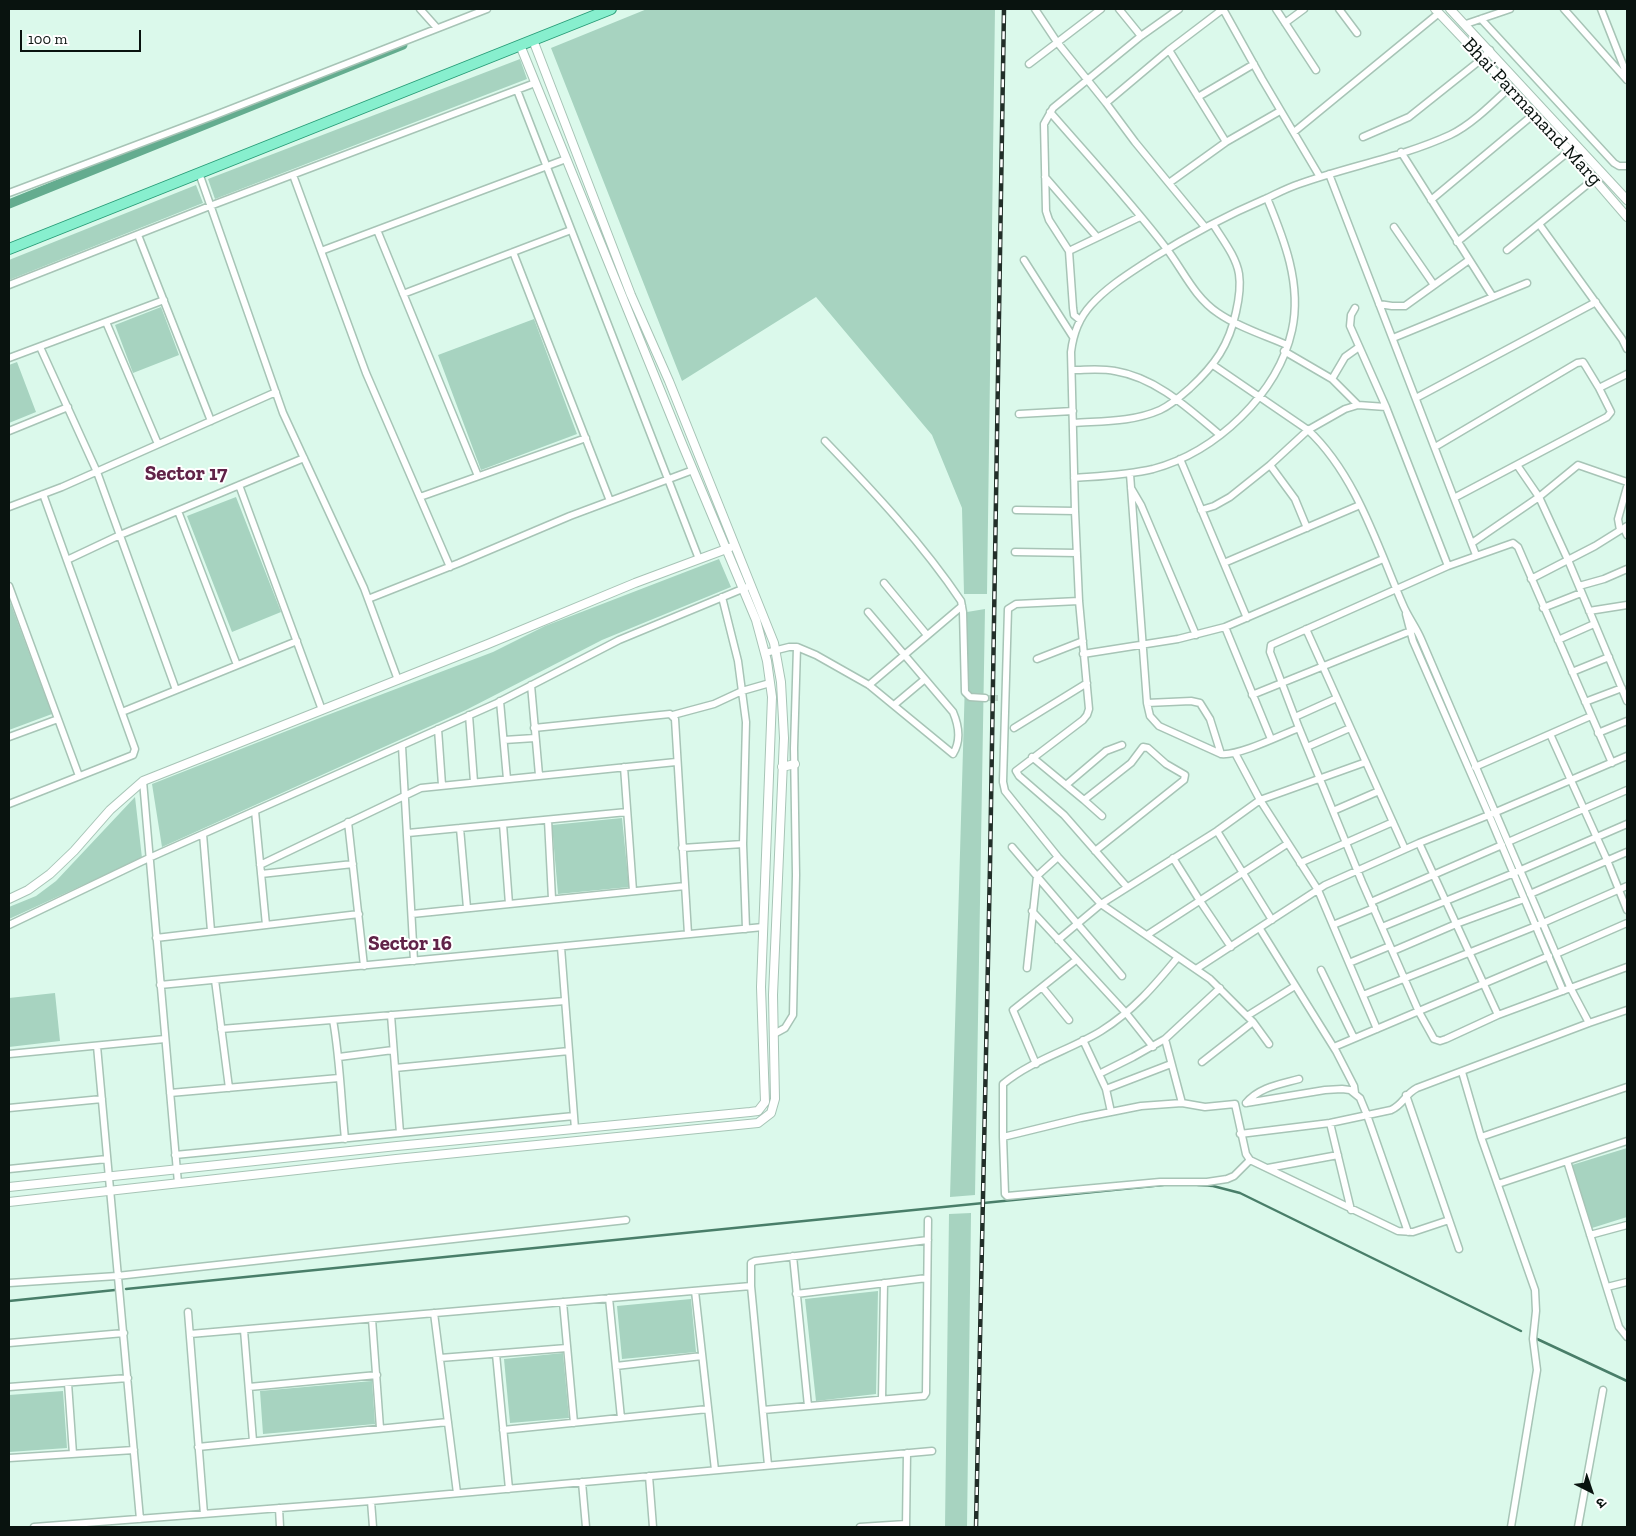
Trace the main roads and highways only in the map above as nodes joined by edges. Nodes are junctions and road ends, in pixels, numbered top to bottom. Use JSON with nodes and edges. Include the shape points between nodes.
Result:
{"nodes":[{"id":1,"x":611,"y":9,"type":"edge"},
{"id":2,"x":9,"y":249,"type":"edge"}],
"edges":[{"from":1,"to":2,"type":"main road"}]}
